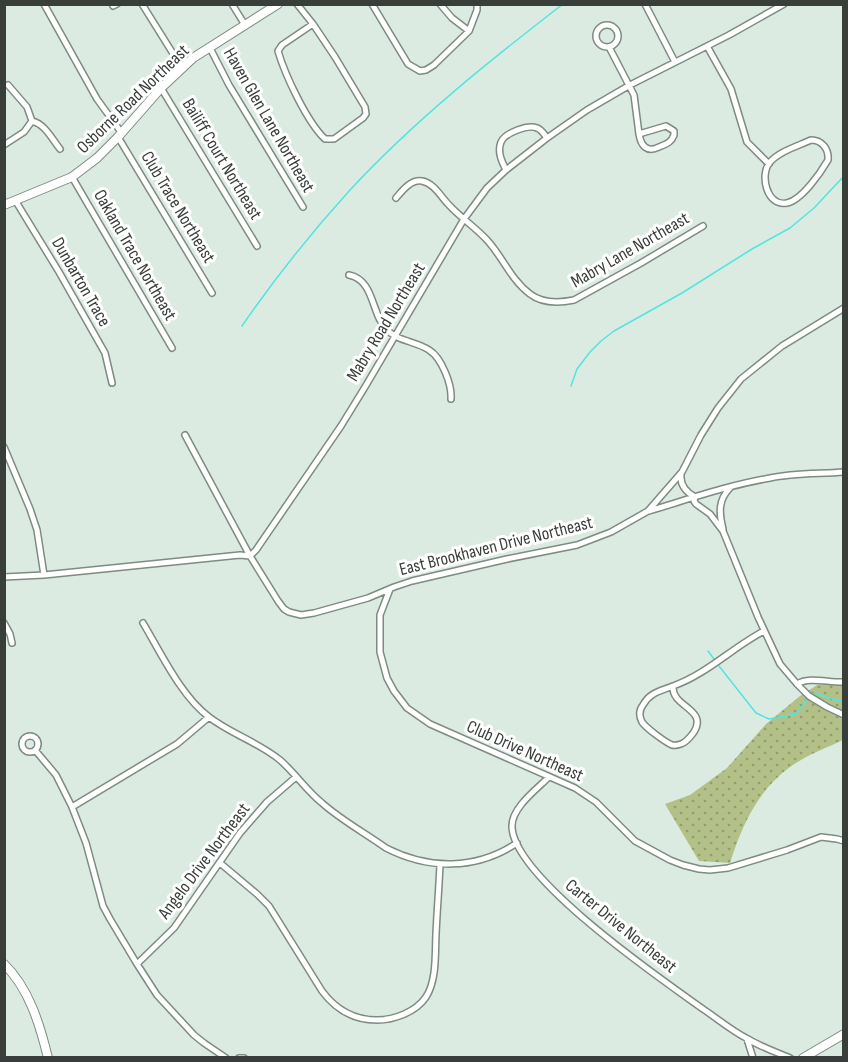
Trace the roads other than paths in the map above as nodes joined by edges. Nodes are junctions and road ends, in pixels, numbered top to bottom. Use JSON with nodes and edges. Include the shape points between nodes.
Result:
{"nodes":[{"id":1,"x":44,"y":4,"type":"edge"},
{"id":2,"x":142,"y":4,"type":"edge"},
{"id":3,"x":232,"y":4,"type":"edge"},
{"id":4,"x":278,"y":4,"type":"edge"},
{"id":5,"x":297,"y":4,"type":"edge"},
{"id":6,"x":372,"y":4,"type":"edge"},
{"id":7,"x":440,"y":4,"type":"edge"},
{"id":8,"x":477,"y":4,"type":"edge"},
{"id":9,"x":645,"y":4,"type":"edge"},
{"id":10,"x":784,"y":4,"type":"edge"},
{"id":11,"x":312,"y":24,"type":"junction"},
{"id":12,"x":245,"y":25,"type":"junction"},
{"id":13,"x":469,"y":31,"type":"junction"},
{"id":14,"x":707,"y":46,"type":"junction"},
{"id":15,"x":609,"y":47,"type":"junction"},
{"id":16,"x":210,"y":48,"type":"junction"},
{"id":17,"x":675,"y":62,"type":"junction"},
{"id":18,"x":182,"y":68,"type":"junction"},
{"id":19,"x":9,"y":85,"type":"dead end"},
{"id":20,"x":630,"y":85,"type":"junction"},
{"id":21,"x":161,"y":88,"type":"junction"},
{"id":22,"x":32,"y":122,"type":"junction"},
{"id":23,"x":639,"y":134,"type":"junction"},
{"id":24,"x":120,"y":135,"type":"junction"},
{"id":25,"x":547,"y":138,"type":"junction"},
{"id":26,"x":4,"y":145,"type":"edge"},
{"id":27,"x":60,"y":149,"type":"dead end"},
{"id":28,"x":769,"y":164,"type":"junction"},
{"id":29,"x":506,"y":170,"type":"junction"},
{"id":30,"x":72,"y":177,"type":"junction"},
{"id":31,"x":396,"y":198,"type":"dead end"},
{"id":32,"x":15,"y":200,"type":"junction"},
{"id":33,"x":5,"y":202,"type":"edge"},
{"id":34,"x":303,"y":207,"type":"dead end"},
{"id":35,"x":464,"y":219,"type":"junction"},
{"id":36,"x":703,"y":226,"type":"dead end"},
{"id":37,"x":257,"y":246,"type":"dead end"},
{"id":38,"x":349,"y":275,"type":"dead end"},
{"id":39,"x":212,"y":293,"type":"dead end"},
{"id":40,"x":843,"y":308,"type":"edge"},
{"id":41,"x":395,"y":336,"type":"junction"},
{"id":42,"x":172,"y":348,"type":"dead end"},
{"id":43,"x":112,"y":383,"type":"dead end"},
{"id":44,"x":451,"y":399,"type":"dead end"},
{"id":45,"x":185,"y":435,"type":"dead end"},
{"id":46,"x":4,"y":447,"type":"edge"},
{"id":47,"x":682,"y":472,"type":"junction"},
{"id":48,"x":843,"y":472,"type":"edge"},
{"id":49,"x":731,"y":487,"type":"junction"},
{"id":50,"x":695,"y":497,"type":"junction"},
{"id":51,"x":684,"y":501,"type":"junction"},
{"id":52,"x":696,"y":504,"type":"junction"},
{"id":53,"x":648,"y":511,"type":"junction"},
{"id":54,"x":723,"y":531,"type":"junction"},
{"id":55,"x":249,"y":554,"type":"junction"},
{"id":56,"x":44,"y":575,"type":"junction"},
{"id":57,"x":4,"y":577,"type":"edge"},
{"id":58,"x":390,"y":588,"type":"junction"},
{"id":59,"x":4,"y":623,"type":"edge"},
{"id":60,"x":143,"y":623,"type":"dead end"},
{"id":61,"x":765,"y":631,"type":"junction"},
{"id":62,"x":12,"y":643,"type":"dead end"},
{"id":63,"x":843,"y":682,"type":"edge"},
{"id":64,"x":796,"y":684,"type":"junction"},
{"id":65,"x":673,"y":687,"type":"junction"},
{"id":66,"x":843,"y":715,"type":"edge"},
{"id":67,"x":209,"y":717,"type":"junction"},
{"id":68,"x":35,"y":750,"type":"dead end"},
{"id":69,"x":296,"y":777,"type":"junction"},
{"id":70,"x":549,"y":777,"type":"junction"},
{"id":71,"x":72,"y":807,"type":"junction"},
{"id":72,"x":843,"y":841,"type":"edge"},
{"id":73,"x":516,"y":843,"type":"junction"},
{"id":74,"x":220,"y":863,"type":"junction"},
{"id":75,"x":440,"y":864,"type":"junction"},
{"id":76,"x":4,"y":964,"type":"edge"},
{"id":77,"x":137,"y":964,"type":"junction"},
{"id":78,"x":843,"y":1034,"type":"edge"},
{"id":79,"x":747,"y":1039,"type":"junction"},
{"id":80,"x":48,"y":1058,"type":"edge"},
{"id":81,"x":226,"y":1058,"type":"edge"},
{"id":82,"x":239,"y":1058,"type":"edge"},
{"id":83,"x":244,"y":1058,"type":"edge"},
{"id":84,"x":753,"y":1058,"type":"edge"},
{"id":85,"x":790,"y":1058,"type":"edge"},
{"id":86,"x":803,"y":1058,"type":"edge"}],
"edges":[{"from":1,"to":24,"type":"street","name":"Club Trace Northeast"},
{"from":2,"to":18,"type":"street"},
{"from":3,"to":12,"type":"street"},
{"from":4,"to":12,"type":"street","name":"Osborne Road Northeast"},
{"from":5,"to":11,"type":"street"},
{"from":6,"to":13,"type":"street","via":[[408,64],[420,70],[434,65]]},
{"from":7,"to":13,"type":"street"},
{"from":8,"to":13,"type":"street"},
{"from":9,"to":17,"type":"street"},
{"from":10,"to":14,"type":"street","name":"Mabry Road Northeast"},
{"from":11,"to":11,"type":"street","via":[[365,106],[363,118],[334,139],[325,139],[318,131],[291,85],[278,51]]},
{"from":12,"to":16,"type":"street","name":"Osborne Road Northeast"},
{"from":14,"to":17,"type":"street","name":"Mabry Road Northeast"},
{"from":14,"to":28,"type":"street","via":[[731,89],[747,142]]},
{"from":15,"to":15,"type":"street","via":[[598,44],[596,36],[599,28],[608,24],[619,35]]},
{"from":15,"to":20,"type":"street"},
{"from":16,"to":18,"type":"street","name":"Osborne Road Northeast"},
{"from":16,"to":34,"type":"street","name":"Haven Glen Lane Northeast"},
{"from":17,"to":20,"type":"street","name":"Mabry Road Northeast"},
{"from":18,"to":21,"type":"street","name":"Osborne Road Northeast"},
{"from":19,"to":22,"type":"street","via":[[27,107]]},
{"from":20,"to":23,"type":"street"},
{"from":20,"to":25,"type":"street","name":"Mabry Road Northeast"},
{"from":21,"to":24,"type":"street","name":"Osborne Road Northeast"},
{"from":21,"to":37,"type":"street","name":"Bailiff Court Northeast"},
{"from":22,"to":26,"type":"street"},
{"from":22,"to":27,"type":"street","via":[[43,127]]},
{"from":23,"to":23,"type":"street","via":[[643,146],[653,150],[669,143],[674,131],[666,126]]},
{"from":24,"to":30,"type":"street","name":"Osborne Road Northeast"},
{"from":24,"to":39,"type":"street","name":"Club Trace Northeast"},
{"from":25,"to":29,"type":"street","name":"Mabry Road Northeast"},
{"from":25,"to":29,"type":"street","via":[[537,128],[523,128],[508,135],[500,153]]},
{"from":28,"to":28,"type":"street","via":[[764,176],[767,189],[775,200],[785,203],[803,192],[829,158],[827,150],[811,140]]},
{"from":29,"to":35,"type":"street","name":"Mabry Road Northeast"},
{"from":30,"to":32,"type":"street","name":"Osborne Road Northeast"},
{"from":30,"to":42,"type":"street","name":"Oakland Trace Northeast"},
{"from":31,"to":35,"type":"street","name":"Mabry Lane Northeast","via":[[421,178]]},
{"from":32,"to":33,"type":"street","name":"Osborne Road Northeast"},
{"from":32,"to":43,"type":"street","name":"Dunbarton Trace","via":[[105,353]]},
{"from":35,"to":36,"type":"street","name":"Mabry Lane Northeast","via":[[488,240],[530,295],[545,302],[574,300]]},
{"from":35,"to":41,"type":"street","name":"Mabry Road Northeast"},
{"from":38,"to":41,"type":"street","via":[[364,284],[380,321]]},
{"from":40,"to":47,"type":"street","name":"East Brookhaven Drive Northeast","via":[[782,346],[741,379],[718,408]]},
{"from":41,"to":44,"type":"street","via":[[429,350],[436,357],[450,385]]},
{"from":41,"to":55,"type":"street","name":"Mabry Road Northeast","via":[[341,426],[265,537]]},
{"from":45,"to":55,"type":"street","name":"East Brookhaven Drive Northeast"},
{"from":46,"to":56,"type":"street","via":[[37,530]]},
{"from":47,"to":50,"type":"street","via":[[682,485]]},
{"from":47,"to":53,"type":"street","name":"East Brookhaven Drive Northeast"},
{"from":48,"to":49,"type":"street","via":[[784,475]]},
{"from":49,"to":50,"type":"street"},
{"from":49,"to":54,"type":"street","via":[[720,504]]},
{"from":50,"to":51,"type":"street"},
{"from":50,"to":52,"type":"street"},
{"from":51,"to":52,"type":"street"},
{"from":51,"to":53,"type":"street"},
{"from":52,"to":54,"type":"street"},
{"from":53,"to":58,"type":"street","name":"East Brookhaven Drive Northeast","via":[[577,545]]},
{"from":54,"to":61,"type":"street"},
{"from":55,"to":56,"type":"street"},
{"from":55,"to":58,"type":"street","name":"East Brookhaven Drive Northeast","via":[[284,609],[295,614],[314,613]]},
{"from":56,"to":57,"type":"street"},
{"from":58,"to":70,"type":"street","name":"Club Drive Northeast","via":[[380,615],[380,652],[387,678],[402,702],[430,724]]},
{"from":59,"to":62,"type":"street"},
{"from":60,"to":67,"type":"street","via":[[185,692]]},
{"from":61,"to":64,"type":"street","via":[[780,664]]},
{"from":61,"to":65,"type":"street"},
{"from":63,"to":64,"type":"street","via":[[807,680]]},
{"from":64,"to":66,"type":"street","via":[[817,702]]},
{"from":65,"to":65,"type":"street","via":[[674,695],[693,711],[697,721],[690,738],[676,745],[647,727],[640,715],[647,698]]},
{"from":67,"to":69,"type":"street","via":[[265,749]]},
{"from":67,"to":71,"type":"street","via":[[177,744]]},
{"from":68,"to":71,"type":"street","via":[[56,775]]},
{"from":69,"to":74,"type":"street","name":"Angelo Drive Northeast","via":[[252,818]]},
{"from":69,"to":75,"type":"street","via":[[324,805],[386,848],[411,859]]},
{"from":70,"to":72,"type":"street","name":"Club Drive Northeast","via":[[596,802],[635,841],[683,865],[710,870],[728,868],[821,837]]},
{"from":70,"to":73,"type":"street","via":[[514,814]]},
{"from":71,"to":77,"type":"street","via":[[103,906]]},
{"from":73,"to":75,"type":"street","via":[[483,859]]},
{"from":73,"to":79,"type":"street","name":"Carter Drive Northeast","via":[[550,888],[591,924]]},
{"from":74,"to":75,"type":"street","via":[[269,906],[332,1002],[348,1015],[376,1020],[408,1012],[429,992]]},
{"from":74,"to":77,"type":"street","name":"Angelo Drive Northeast","via":[[174,928]]},
{"from":76,"to":80,"type":"street","via":[[23,986]]},
{"from":77,"to":81,"type":"street","via":[[157,995],[194,1035]]},
{"from":78,"to":86,"type":"street"},
{"from":79,"to":84,"type":"street"},
{"from":79,"to":85,"type":"street","name":"Carter Drive Northeast"},
{"from":82,"to":83,"type":"street"}]}
